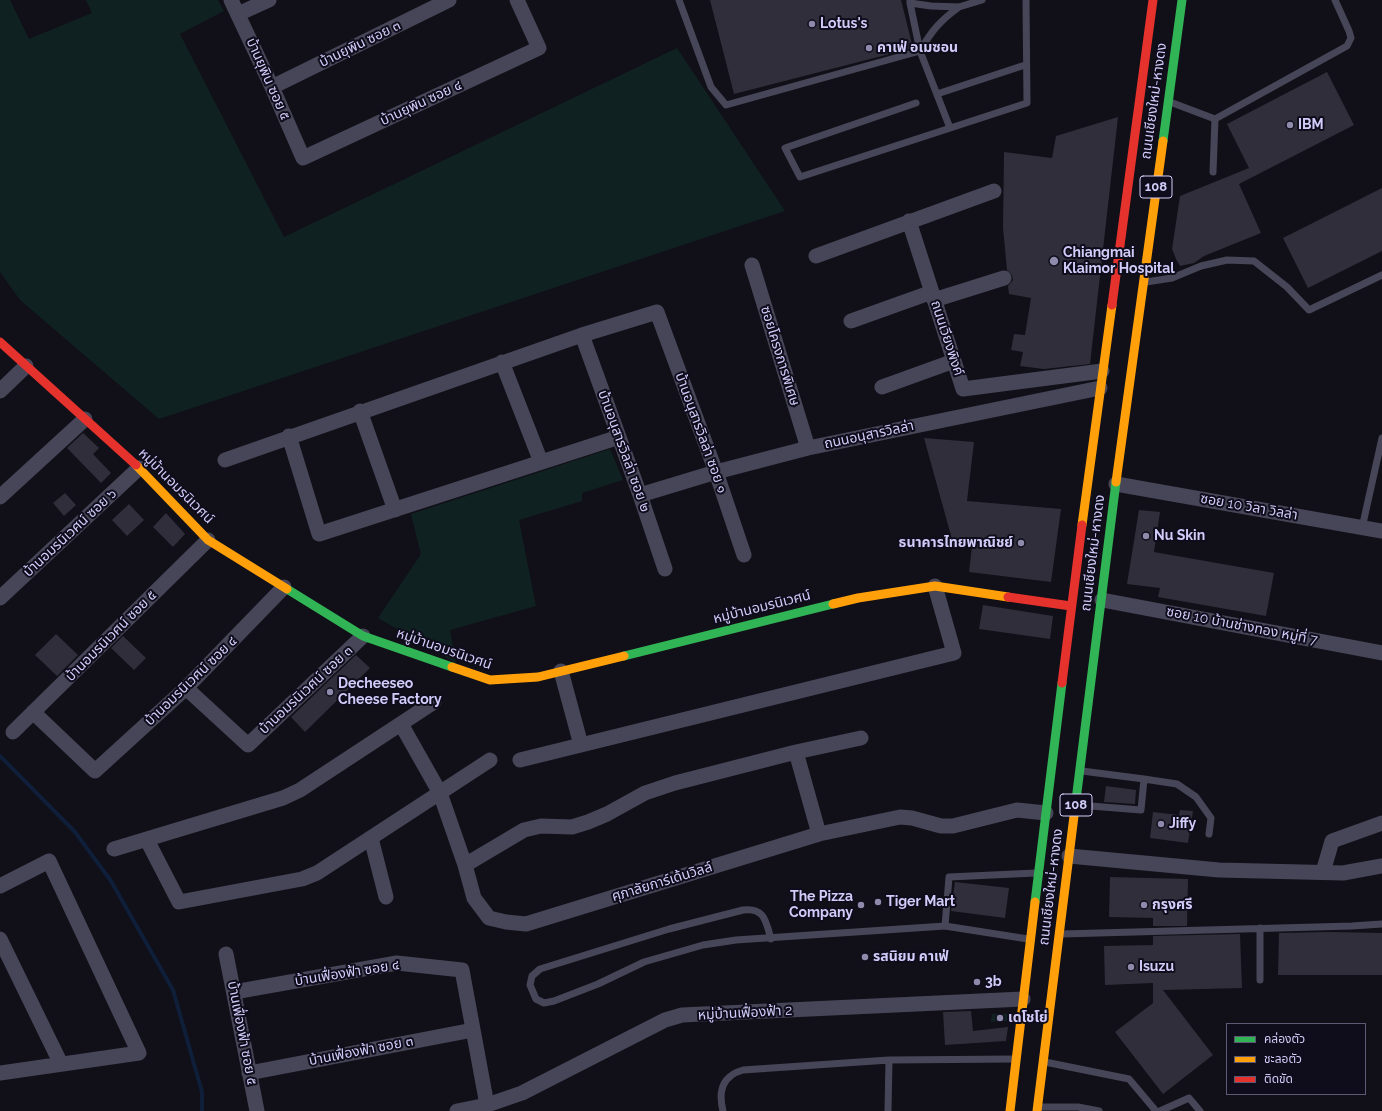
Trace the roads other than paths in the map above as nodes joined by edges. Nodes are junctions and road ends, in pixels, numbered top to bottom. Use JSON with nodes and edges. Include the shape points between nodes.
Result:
{"nodes":[{"id":1,"x":231,"y":0,"type":"edge"},
{"id":2,"x":269,"y":0,"type":"edge"},
{"id":3,"x":448,"y":0,"type":"edge"},
{"id":4,"x":517,"y":0,"type":"edge"},
{"id":5,"x":679,"y":0,"type":"edge"},
{"id":6,"x":982,"y":0,"type":"edge"},
{"id":7,"x":1026,"y":0,"type":"edge"},
{"id":8,"x":1153,"y":0,"type":"edge"},
{"id":9,"x":1182,"y":0,"type":"edge"},
{"id":10,"x":1334,"y":0,"type":"edge"},
{"id":11,"x":910,"y":2,"type":"edge"},
{"id":12,"x":959,"y":7,"type":"junction"},
{"id":13,"x":238,"y":14,"type":"junction"},
{"id":14,"x":920,"y":51,"type":"junction"},
{"id":15,"x":1025,"y":65,"type":"junction"},
{"id":16,"x":272,"y":87,"type":"junction"},
{"id":17,"x":938,"y":94,"type":"junction"},
{"id":18,"x":1168,"y":101,"type":"junction"},
{"id":19,"x":916,"y":103,"type":"dead end"},
{"id":20,"x":1215,"y":119,"type":"junction"},
{"id":21,"x":950,"y":128,"type":"junction"},
{"id":22,"x":303,"y":158,"type":"joint"},
{"id":23,"x":1213,"y":172,"type":"dead end"},
{"id":24,"x":994,"y":191,"type":"dead end"},
{"id":25,"x":909,"y":221,"type":"junction"},
{"id":26,"x":816,"y":256,"type":"dead end"},
{"id":27,"x":752,"y":265,"type":"dead end"},
{"id":28,"x":1382,"y":275,"type":"edge"},
{"id":29,"x":1004,"y":278,"type":"dead end"},
{"id":30,"x":1143,"y":283,"type":"junction"},
{"id":31,"x":933,"y":296,"type":"junction"},
{"id":32,"x":851,"y":321,"type":"dead end"},
{"id":33,"x":582,"y":335,"type":"junction"},
{"id":34,"x":0,"y":342,"type":"edge"},
{"id":35,"x":954,"y":361,"type":"junction"},
{"id":36,"x":502,"y":362,"type":"junction"},
{"id":37,"x":26,"y":366,"type":"junction"},
{"id":38,"x":1102,"y":371,"type":"junction"},
{"id":39,"x":882,"y":386,"type":"dead end"},
{"id":40,"x":1100,"y":388,"type":"junction"},
{"id":41,"x":0,"y":392,"type":"edge"},
{"id":42,"x":360,"y":411,"type":"junction"},
{"id":43,"x":85,"y":419,"type":"junction"},
{"id":44,"x":289,"y":436,"type":"junction"},
{"id":45,"x":619,"y":437,"type":"junction"},
{"id":46,"x":1382,"y":438,"type":"edge"},
{"id":47,"x":808,"y":448,"type":"junction"},
{"id":48,"x":224,"y":460,"type":"dead end"},
{"id":49,"x":542,"y":462,"type":"junction"},
{"id":50,"x":139,"y":468,"type":"junction"},
{"id":51,"x":716,"y":472,"type":"junction"},
{"id":52,"x":1116,"y":484,"type":"junction"},
{"id":53,"x":640,"y":495,"type":"junction"},
{"id":54,"x":0,"y":497,"type":"edge"},
{"id":55,"x":395,"y":510,"type":"junction"},
{"id":56,"x":1362,"y":528,"type":"junction"},
{"id":57,"x":1382,"y":531,"type":"edge"},
{"id":58,"x":208,"y":540,"type":"junction"},
{"id":59,"x":744,"y":555,"type":"dead end"},
{"id":60,"x":665,"y":569,"type":"dead end"},
{"id":61,"x":935,"y":586,"type":"junction"},
{"id":62,"x":284,"y":587,"type":"junction"},
{"id":63,"x":0,"y":598,"type":"edge"},
{"id":64,"x":1102,"y":600,"type":"junction"},
{"id":65,"x":1071,"y":606,"type":"junction"},
{"id":66,"x":363,"y":636,"type":"junction"},
{"id":67,"x":1382,"y":653,"type":"edge"},
{"id":68,"x":561,"y":671,"type":"junction"},
{"id":69,"x":186,"y":688,"type":"junction"},
{"id":70,"x":434,"y":702,"type":"dead end"},
{"id":71,"x":33,"y":712,"type":"junction"},
{"id":72,"x":401,"y":724,"type":"junction"},
{"id":73,"x":13,"y":732,"type":"dead end"},
{"id":74,"x":861,"y":738,"type":"dead end"},
{"id":75,"x":581,"y":745,"type":"junction"},
{"id":76,"x":796,"y":752,"type":"junction"},
{"id":77,"x":490,"y":760,"type":"dead end"},
{"id":78,"x":520,"y":760,"type":"dead end"},
{"id":79,"x":1080,"y":771,"type":"junction"},
{"id":80,"x":1144,"y":779,"type":"junction"},
{"id":81,"x":440,"y":793,"type":"junction"},
{"id":82,"x":1076,"y":804,"type":"junction"},
{"id":83,"x":1046,"y":813,"type":"junction"},
{"id":84,"x":1382,"y":823,"type":"edge"},
{"id":85,"x":819,"y":834,"type":"junction"},
{"id":86,"x":1209,"y":834,"type":"dead end"},
{"id":87,"x":371,"y":838,"type":"junction"},
{"id":88,"x":147,"y":840,"type":"junction"},
{"id":89,"x":114,"y":849,"type":"dead end"},
{"id":90,"x":1069,"y":856,"type":"junction"},
{"id":91,"x":465,"y":865,"type":"junction"},
{"id":92,"x":1382,"y":866,"type":"edge"},
{"id":93,"x":1323,"y":872,"type":"junction"},
{"id":94,"x":1039,"y":873,"type":"junction"},
{"id":95,"x":0,"y":886,"type":"edge"},
{"id":96,"x":386,"y":897,"type":"dead end"},
{"id":97,"x":1382,"y":924,"type":"edge"},
{"id":98,"x":945,"y":926,"type":"junction"},
{"id":99,"x":1260,"y":928,"type":"junction"},
{"id":100,"x":1060,"y":934,"type":"junction"},
{"id":101,"x":0,"y":939,"type":"edge"},
{"id":102,"x":770,"y":939,"type":"junction"},
{"id":103,"x":1030,"y":939,"type":"junction"},
{"id":104,"x":226,"y":954,"type":"dead end"},
{"id":105,"x":1260,"y":980,"type":"dead end"},
{"id":106,"x":234,"y":992,"type":"junction"},
{"id":107,"x":1023,"y":999,"type":"junction"},
{"id":108,"x":473,"y":1030,"type":"junction"},
{"id":109,"x":1016,"y":1059,"type":"junction"},
{"id":110,"x":889,"y":1060,"type":"junction"},
{"id":111,"x":1043,"y":1062,"type":"junction"},
{"id":112,"x":61,"y":1064,"type":"junction"},
{"id":113,"x":0,"y":1073,"type":"edge"},
{"id":114,"x":250,"y":1073,"type":"junction"},
{"id":115,"x":487,"y":1105,"type":"junction"},
{"id":116,"x":1037,"y":1109,"type":"edge"},
{"id":117,"x":257,"y":1111,"type":"edge"},
{"id":118,"x":457,"y":1111,"type":"edge"},
{"id":119,"x":723,"y":1111,"type":"edge"},
{"id":120,"x":888,"y":1111,"type":"edge"},
{"id":121,"x":1010,"y":1111,"type":"edge"},
{"id":122,"x":1099,"y":1111,"type":"edge"},
{"id":123,"x":1156,"y":1111,"type":"edge"},
{"id":124,"x":1160,"y":1111,"type":"edge"},
{"id":125,"x":1200,"y":1111,"type":"edge"}],
"edges":[{"from":1,"to":13,"type":"street","name":"บ้านยุพิน ซอย ๕"},
{"from":2,"to":13,"type":"street"},
{"from":3,"to":16,"type":"street","name":"บ้านยุพิน ซอย ๓"},
{"from":4,"to":22,"type":"street","name":"บ้านยุพิน ซอย ๔","via":[[539,48]]},
{"from":5,"to":14,"type":"lane","via":[[711,87],[726,105]]},
{"from":6,"to":12,"type":"lane"},
{"from":7,"to":15,"type":"lane"},
{"from":8,"to":38,"type":"main road","name":"ถนนเชียงใหม่-หางดง","number":"108"},
{"from":9,"to":18,"type":"main road","name":"ถนนเชียงใหม่-หางดง","number":"108"},
{"from":10,"to":20,"type":"lane","via":[[1351,38],[1347,46]]},
{"from":11,"to":12,"type":"lane"},
{"from":11,"to":14,"type":"lane"},
{"from":12,"to":14,"type":"lane","via":[[935,28]]},
{"from":13,"to":16,"type":"street","name":"บ้านยุพิน ซอย ๕"},
{"from":14,"to":17,"type":"lane"},
{"from":15,"to":17,"type":"lane"},
{"from":15,"to":21,"type":"lane","via":[[1026,103]]},
{"from":16,"to":22,"type":"street","name":"บ้านยุพิน ซอย ๕"},
{"from":17,"to":21,"type":"lane"},
{"from":18,"to":20,"type":"lane"},
{"from":18,"to":30,"type":"main road","name":"ถนนเชียงใหม่-หางดง","number":"108"},
{"from":19,"to":21,"type":"lane","via":[[784,148],[800,177]]},
{"from":20,"to":23,"type":"lane"},
{"from":24,"to":25,"type":"street"},
{"from":25,"to":26,"type":"street"},
{"from":25,"to":31,"type":"street","name":"ถนนเวียงพิงค์"},
{"from":27,"to":47,"type":"street","name":"ซอยโครงการพิเศษ"},
{"from":28,"to":30,"type":"lane","via":[[1309,310],[1287,287],[1254,261],[1227,260],[1201,266],[1172,278]]},
{"from":29,"to":31,"type":"street"},
{"from":30,"to":52,"type":"main road","name":"ถนนเชียงใหม่-หางดง","number":"108"},
{"from":31,"to":32,"type":"street"},
{"from":31,"to":35,"type":"street","name":"ถนนเวียงพิงค์"},
{"from":33,"to":36,"type":"street"},
{"from":33,"to":45,"type":"street","name":"บ้านอนุสารวิลล่า ซอย ๒"},
{"from":33,"to":51,"type":"street","name":"บ้านอนุสารวิลล่า ซอย ๑","via":[[657,312]]},
{"from":34,"to":37,"type":"main road","name":"หมู่บ้านอมรนิเวศน์"},
{"from":35,"to":38,"type":"street","name":"ถนนเวียงพิงค์","via":[[963,390]]},
{"from":35,"to":39,"type":"street"},
{"from":36,"to":42,"type":"street"},
{"from":36,"to":49,"type":"street"},
{"from":37,"to":41,"type":"street"},
{"from":37,"to":43,"type":"main road","name":"หมู่บ้านอมรนิเวศน์"},
{"from":38,"to":40,"type":"main road","name":"ถนนเชียงใหม่-หางดง","number":"108"},
{"from":40,"to":47,"type":"street","name":"ถนนอนุสารวิลล่า"},
{"from":40,"to":65,"type":"main road","name":"ถนนเชียงใหม่-หางดง","number":"108","via":[[1089,494]]},
{"from":42,"to":44,"type":"street"},
{"from":42,"to":55,"type":"street"},
{"from":43,"to":50,"type":"main road","name":"หมู่บ้านอมรนิเวศน์"},
{"from":43,"to":54,"type":"street"},
{"from":44,"to":48,"type":"street"},
{"from":44,"to":55,"type":"street","via":[[319,534]]},
{"from":45,"to":49,"type":"street"},
{"from":45,"to":53,"type":"street","name":"บ้านอนุสารวิลล่า ซอย ๒"},
{"from":46,"to":56,"type":"lane"},
{"from":47,"to":51,"type":"street","name":"ถนนอนุสารวิลล่า"},
{"from":49,"to":55,"type":"street"},
{"from":50,"to":58,"type":"main road","name":"หมู่บ้านอมรนิเวศน์"},
{"from":50,"to":63,"type":"street","name":"บ้านอมรนิเวศน์ ซอย ๖"},
{"from":51,"to":53,"type":"street","name":"ถนนอนุสารวิลล่า"},
{"from":51,"to":59,"type":"street","name":"บ้านอนุสารวิลล่า ซอย ๑"},
{"from":52,"to":56,"type":"street","name":"ซอย 10 วิลา วิลล่า"},
{"from":52,"to":64,"type":"main road","name":"ถนนเชียงใหม่-หางดง","number":"108","via":[[1111,498]]},
{"from":53,"to":60,"type":"street","name":"บ้านอนุสารวิลล่า ซอย ๒"},
{"from":56,"to":57,"type":"street","name":"ซอย 10 วิลา วิลล่า"},
{"from":58,"to":62,"type":"main road","name":"หมู่บ้านอมรนิเวศน์"},
{"from":58,"to":71,"type":"street","name":"บ้านอมรนิเวศน์ ซอย ๕"},
{"from":61,"to":65,"type":"main road","name":"หมู่บ้านอมรนิเวศน์"},
{"from":61,"to":68,"type":"main road","name":"หมู่บ้านอมรนิเวศน์","via":[[858,598]]},
{"from":61,"to":75,"type":"street","via":[[954,653]]},
{"from":62,"to":66,"type":"main road","name":"หมู่บ้านอมรนิเวศน์"},
{"from":62,"to":69,"type":"street","name":"บ้านอมรนิเวศน์ ซอย ๔"},
{"from":64,"to":67,"type":"street","name":"ซอย 10 บ้านช่างทอง หมู่ที่ 7"},
{"from":64,"to":79,"type":"main road","name":"ถนนเชียงใหม่-หางดง","number":"108"},
{"from":65,"to":83,"type":"main road","name":"ถนนเชียงใหม่-หางดง","number":"108"},
{"from":66,"to":68,"type":"main road","name":"หมู่บ้านอมรนิเวศน์","via":[[490,680],[538,677]]},
{"from":66,"to":69,"type":"street","name":"บ้านอมรนิเวศน์ ซอย ๓","via":[[248,745]]},
{"from":68,"to":75,"type":"street"},
{"from":69,"to":71,"type":"street","name":"บ้านอมรนิเวศน์ ซอย ๔","via":[[95,771]]},
{"from":70,"to":72,"type":"street"},
{"from":71,"to":73,"type":"street","name":"บ้านอมรนิเวศน์ ซอย ๕"},
{"from":72,"to":81,"type":"street","name":"ศุภาลัยการ์เด้นวิลล์"},
{"from":72,"to":88,"type":"street","via":[[300,790],[283,798]]},
{"from":74,"to":76,"type":"street"},
{"from":75,"to":78,"type":"street"},
{"from":76,"to":85,"type":"street"},
{"from":76,"to":91,"type":"street","via":[[645,793],[588,822],[524,830]]},
{"from":77,"to":81,"type":"street"},
{"from":79,"to":80,"type":"lane"},
{"from":79,"to":82,"type":"main road","name":"ถนนเชียงใหม่-หางดง","number":"108"},
{"from":80,"to":82,"type":"lane","via":[[1141,810]]},
{"from":80,"to":86,"type":"lane","via":[[1177,784],[1196,797],[1211,818]]},
{"from":81,"to":87,"type":"street"},
{"from":81,"to":91,"type":"street","name":"ศุภาลัยการ์เด้นวิลล์"},
{"from":82,"to":90,"type":"main road","name":"ถนนเชียงใหม่-หางดง","number":"108"},
{"from":83,"to":85,"type":"street","name":"ศุภาลัยการ์เด้นวิลล์","via":[[1017,810],[953,826],[941,826],[900,817]]},
{"from":83,"to":94,"type":"main road","name":"ถนนเชียงใหม่-หางดง","number":"108"},
{"from":84,"to":93,"type":"street","via":[[1332,841]]},
{"from":85,"to":91,"type":"street","name":"ศุภาลัยการ์เด้นวิลล์","via":[[526,924],[489,918],[474,898]]},
{"from":87,"to":88,"type":"street","via":[[317,873],[302,879],[179,902]]},
{"from":87,"to":96,"type":"street"},
{"from":88,"to":89,"type":"street"},
{"from":90,"to":93,"type":"street","via":[[1220,870]]},
{"from":90,"to":100,"type":"main road","name":"ถนนเชียงใหม่-หางดง","number":"108"},
{"from":92,"to":93,"type":"street","via":[[1344,873]]},
{"from":94,"to":98,"type":"lane","via":[[949,877]]},
{"from":94,"to":103,"type":"main road","name":"ถนนเชียงใหม่-หางดง","number":"108"},
{"from":95,"to":112,"type":"street","via":[[49,861],[139,1053]]},
{"from":97,"to":99,"type":"lane"},
{"from":98,"to":102,"type":"lane"},
{"from":98,"to":103,"type":"lane"},
{"from":99,"to":100,"type":"lane"},
{"from":99,"to":105,"type":"lane"},
{"from":100,"to":111,"type":"main road","name":"ถนนเชียงใหม่-หางดง","number":"108"},
{"from":101,"to":112,"type":"street"},
{"from":102,"to":102,"type":"lane","via":[[703,945],[644,962],[549,1003],[536,999],[530,985],[532,976],[540,969],[669,929],[743,910],[760,913],[766,923]]},
{"from":103,"to":107,"type":"main road","name":"ถนนเชียงใหม่-หางดง","number":"108"},
{"from":104,"to":106,"type":"street","name":"บ้านเฟื่องฟ้า ซอย ๕"},
{"from":106,"to":108,"type":"street","name":"บ้านเฟื่องฟ้า ซอย ๔","via":[[397,963],[462,970]]},
{"from":106,"to":114,"type":"street","name":"บ้านเฟื่องฟ้า ซอย ๕"},
{"from":107,"to":109,"type":"main road","name":"ถนนเชียงใหม่-หางดง","number":"108"},
{"from":107,"to":115,"type":"street","name":"หมู่บ้านเฟื่องฟ้า 2","via":[[682,1016],[665,1020],[522,1093]]},
{"from":108,"to":114,"type":"street","name":"บ้านเฟื่องฟ้า ซอย ๓"},
{"from":108,"to":115,"type":"street"},
{"from":109,"to":110,"type":"lane"},
{"from":109,"to":121,"type":"main road","name":"ถนนเชียงใหม่-หางดง","number":"108"},
{"from":110,"to":119,"type":"lane","via":[[743,1070],[730,1075],[724,1084],[721,1102]]},
{"from":110,"to":120,"type":"lane"},
{"from":111,"to":116,"type":"main road","name":"ถนนเชียงใหม่-หางดง","number":"108"},
{"from":111,"to":123,"type":"lane","via":[[1129,1079]]},
{"from":112,"to":113,"type":"street"},
{"from":114,"to":117,"type":"street","name":"บ้านเฟื่องฟ้า ซอย ๕"},
{"from":115,"to":118,"type":"street","name":"หมู่บ้านเฟื่องฟ้า 2"},
{"from":116,"to":122,"type":"lane","via":[[1078,1107]]},
{"from":124,"to":125,"type":"lane","via":[[1189,1098]]}]}
